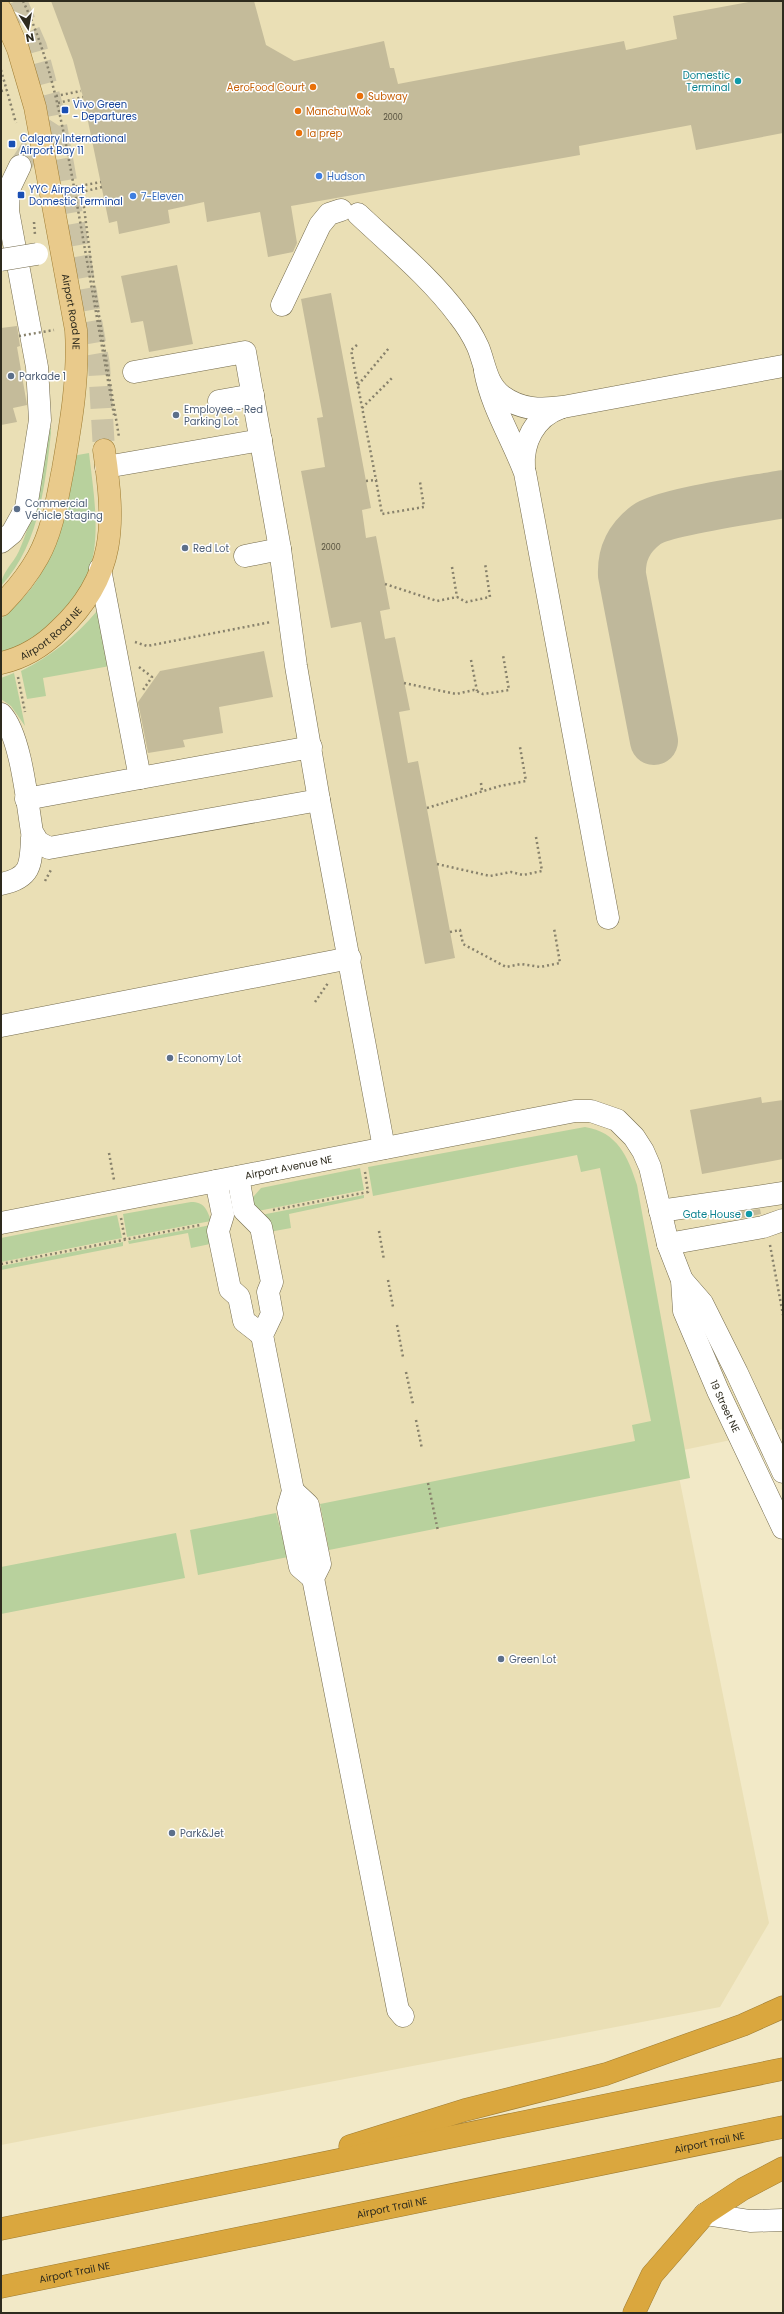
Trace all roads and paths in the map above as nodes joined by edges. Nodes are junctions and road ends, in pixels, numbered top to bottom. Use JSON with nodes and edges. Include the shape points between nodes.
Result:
{"nodes":[{"id":1,"x":23,"y":1,"type":"edge"},
{"id":2,"x":2,"y":14,"type":"edge"},
{"id":3,"x":7,"y":90,"type":"dead end"},
{"id":4,"x":1,"y":91,"type":"edge"},
{"id":5,"x":81,"y":91,"type":"dead end"},
{"id":6,"x":83,"y":97,"type":"dead end"},
{"id":7,"x":50,"y":98,"type":"dead end"},
{"id":8,"x":58,"y":103,"type":"junction"},
{"id":9,"x":20,"y":166,"type":"tunnel mouth"},
{"id":10,"x":101,"y":182,"type":"dead end"},
{"id":11,"x":74,"y":187,"type":"junction"},
{"id":12,"x":102,"y":187,"type":"dead end"},
{"id":13,"x":62,"y":249,"type":"junction"},
{"id":14,"x":1,"y":260,"type":"edge"},
{"id":15,"x":282,"y":305,"type":"dead end"},
{"id":16,"x":54,"y":330,"type":"dead end"},
{"id":17,"x":19,"y":336,"type":"dead end"},
{"id":18,"x":357,"y":345,"type":"dead end"},
{"id":19,"x":389,"y":348,"type":"dead end"},
{"id":20,"x":783,"y":366,"type":"edge"},
{"id":21,"x":134,"y":372,"type":"dead end"},
{"id":22,"x":485,"y":372,"type":"junction"},
{"id":23,"x":393,"y":377,"type":"dead end"},
{"id":24,"x":358,"y":386,"type":"junction"},
{"id":25,"x":253,"y":395,"type":"junction"},
{"id":26,"x":219,"y":401,"type":"dead end"},
{"id":27,"x":563,"y":407,"type":"junction"},
{"id":28,"x":362,"y":408,"type":"junction"},
{"id":29,"x":261,"y":440,"type":"junction"},
{"id":30,"x":112,"y":451,"type":"junction"},
{"id":31,"x":525,"y":473,"type":"junction"},
{"id":32,"x":376,"y":480,"type":"junction"},
{"id":33,"x":366,"y":481,"type":"dead end"},
{"id":34,"x":420,"y":482,"type":"dead end"},
{"id":35,"x":1,"y":542,"type":"edge"},
{"id":36,"x":280,"y":550,"type":"junction"},
{"id":37,"x":245,"y":556,"type":"dead end"},
{"id":38,"x":485,"y":563,"type":"dead end"},
{"id":39,"x":452,"y":567,"type":"dead end"},
{"id":40,"x":100,"y":569,"type":"junction"},
{"id":41,"x":385,"y":584,"type":"dead end"},
{"id":42,"x":458,"y":597,"type":"junction"},
{"id":43,"x":1,"y":604,"type":"edge"},
{"id":44,"x":275,"y":623,"type":"dead end"},
{"id":45,"x":133,"y":641,"type":"dead end"},
{"id":46,"x":503,"y":655,"type":"dead end"},
{"id":47,"x":471,"y":660,"type":"dead end"},
{"id":48,"x":1,"y":663,"type":"edge"},
{"id":49,"x":404,"y":683,"type":"dead end"},
{"id":50,"x":477,"y":692,"type":"junction"},
{"id":51,"x":1,"y":714,"type":"edge"},
{"id":52,"x":311,"y":747,"type":"junction"},
{"id":53,"x":520,"y":747,"type":"dead end"},
{"id":54,"x":140,"y":778,"type":"junction"},
{"id":55,"x":481,"y":783,"type":"dead end"},
{"id":56,"x":482,"y":791,"type":"junction"},
{"id":57,"x":26,"y":799,"type":"junction"},
{"id":58,"x":319,"y":800,"type":"junction"},
{"id":59,"x":427,"y":808,"type":"dead end"},
{"id":60,"x":32,"y":835,"type":"junction"},
{"id":61,"x":536,"y":837,"type":"dead end"},
{"id":62,"x":438,"y":864,"type":"dead end"},
{"id":63,"x":1,"y":871,"type":"edge"},
{"id":64,"x":1,"y":884,"type":"edge"},
{"id":65,"x":608,"y":918,"type":"dead end"},
{"id":66,"x":554,"y":928,"type":"dead end"},
{"id":67,"x":450,"y":932,"type":"dead end"},
{"id":68,"x":349,"y":951,"type":"junction"},
{"id":69,"x":331,"y":979,"type":"dead end"},
{"id":70,"x":315,"y":1002,"type":"dead end"},
{"id":71,"x":1,"y":1026,"type":"edge"},
{"id":72,"x":575,"y":1111,"type":"joint"},
{"id":73,"x":384,"y":1148,"type":"junction"},
{"id":74,"x":109,"y":1153,"type":"dead end"},
{"id":75,"x":364,"y":1171,"type":"dead end"},
{"id":76,"x":238,"y":1177,"type":"junction"},
{"id":77,"x":216,"y":1181,"type":"junction"},
{"id":78,"x":114,"y":1182,"type":"dead end"},
{"id":79,"x":783,"y":1193,"type":"edge"},
{"id":80,"x":268,"y":1211,"type":"dead end"},
{"id":81,"x":660,"y":1212,"type":"junction"},
{"id":82,"x":120,"y":1214,"type":"dead end"},
{"id":83,"x":778,"y":1222,"type":"edge"},
{"id":84,"x":1,"y":1223,"type":"edge"},
{"id":85,"x":203,"y":1224,"type":"dead end"},
{"id":86,"x":379,"y":1231,"type":"dead end"},
{"id":87,"x":125,"y":1240,"type":"junction"},
{"id":88,"x":668,"y":1244,"type":"junction"},
{"id":89,"x":384,"y":1260,"type":"dead end"},
{"id":90,"x":1,"y":1264,"type":"edge"},
{"id":91,"x":388,"y":1280,"type":"dead end"},
{"id":92,"x":682,"y":1280,"type":"junction"},
{"id":93,"x":393,"y":1307,"type":"dead end"},
{"id":94,"x":783,"y":1315,"type":"edge"},
{"id":95,"x":397,"y":1325,"type":"dead end"},
{"id":96,"x":262,"y":1335,"type":"junction"},
{"id":97,"x":403,"y":1357,"type":"dead end"},
{"id":98,"x":406,"y":1372,"type":"dead end"},
{"id":99,"x":412,"y":1404,"type":"dead end"},
{"id":100,"x":416,"y":1420,"type":"dead end"},
{"id":101,"x":422,"y":1449,"type":"dead end"},
{"id":102,"x":782,"y":1468,"type":"edge"},
{"id":103,"x":758,"y":1477,"type":"junction"},
{"id":104,"x":428,"y":1483,"type":"dead end"},
{"id":105,"x":783,"y":1528,"type":"edge"},
{"id":106,"x":438,"y":1531,"type":"dead end"},
{"id":107,"x":783,"y":2007,"type":"edge"},
{"id":108,"x":403,"y":2016,"type":"dead end"},
{"id":109,"x":783,"y":2069,"type":"edge"},
{"id":110,"x":783,"y":2127,"type":"edge"},
{"id":111,"x":783,"y":2168,"type":"edge"},
{"id":112,"x":221,"y":2186,"type":"junction"},
{"id":113,"x":705,"y":2214,"type":"junction"},
{"id":114,"x":783,"y":2220,"type":"edge"},
{"id":115,"x":1,"y":2229,"type":"edge"},
{"id":116,"x":59,"y":2274,"type":"junction"},
{"id":117,"x":1,"y":2287,"type":"edge"},
{"id":118,"x":1,"y":2293,"type":"edge"},
{"id":119,"x":634,"y":2313,"type":"edge"}],
"edges":[{"from":1,"to":8,"type":"path","via":[[46,58]]},
{"from":2,"to":13,"type":"main road","name":"Airport Road NE","via":[[18,49],[35,107]]},
{"from":3,"to":4,"type":"path"},
{"from":5,"to":7,"type":"path"},
{"from":6,"to":8,"type":"path"},
{"from":8,"to":11,"type":"path"},
{"from":9,"to":35,"type":"street","via":[[9,189],[8,211],[37,367],[40,420],[26,508],[12,533]]},
{"from":10,"to":11,"type":"path"},
{"from":11,"to":30,"type":"path"},
{"from":12,"to":30,"type":"path","via":[[82,192]]},
{"from":13,"to":14,"type":"street","bridge":true},
{"from":13,"to":43,"type":"main road","name":"Airport Road NE","via":[[78,352],[76,388],[66,454],[49,531],[26,577]]},
{"from":15,"to":22,"type":"street","via":[[320,225],[329,214],[350,212],[427,280],[454,310],[469,329]]},
{"from":16,"to":17,"type":"path","bridge":true},
{"from":18,"to":24,"type":"path","via":[[351,350]]},
{"from":19,"to":24,"type":"path"},
{"from":20,"to":27,"type":"street"},
{"from":21,"to":25,"type":"street","via":[[245,352]]},
{"from":22,"to":27,"type":"street","via":[[502,395],[525,407]]},
{"from":22,"to":31,"type":"street","via":[[493,402]]},
{"from":23,"to":28,"type":"path"},
{"from":24,"to":28,"type":"path"},
{"from":25,"to":26,"type":"street"},
{"from":25,"to":29,"type":"street"},
{"from":27,"to":31,"type":"street","via":[[544,416],[532,430],[525,450]]},
{"from":28,"to":32,"type":"path"},
{"from":29,"to":30,"type":"street"},
{"from":29,"to":36,"type":"street"},
{"from":30,"to":40,"type":"main road","name":"Airport Road NE","via":[[109,539]]},
{"from":31,"to":65,"type":"street"},
{"from":32,"to":33,"type":"path"},
{"from":32,"to":34,"type":"path","via":[[382,514],[424,507]]},
{"from":36,"to":37,"type":"street"},
{"from":36,"to":52,"type":"street","via":[[296,666]]},
{"from":38,"to":42,"type":"path","via":[[490,597],[466,602]]},
{"from":39,"to":42,"type":"path"},
{"from":40,"to":48,"type":"main road","name":"Airport Road NE","via":[[84,603],[65,625],[30,653]]},
{"from":40,"to":54,"type":"street"},
{"from":41,"to":42,"type":"path","via":[[437,601]]},
{"from":44,"to":45,"type":"path","via":[[147,646]]},
{"from":46,"to":50,"type":"path","via":[[509,690],[482,694]]},
{"from":47,"to":50,"type":"path"},
{"from":49,"to":50,"type":"path","via":[[456,694],[474,690]]},
{"from":51,"to":57,"type":"street","via":[[7,720],[14,738]]},
{"from":52,"to":54,"type":"street"},
{"from":52,"to":58,"type":"street"},
{"from":53,"to":56,"type":"path","via":[[526,781]]},
{"from":54,"to":57,"type":"street"},
{"from":55,"to":56,"type":"path"},
{"from":56,"to":59,"type":"path"},
{"from":57,"to":60,"type":"street"},
{"from":58,"to":60,"type":"street","via":[[55,848],[42,845]]},
{"from":58,"to":68,"type":"street"},
{"from":60,"to":63,"type":"street","via":[[31,845],[19,863]]},
{"from":60,"to":64,"type":"street","via":[[28,869],[21,877]]},
{"from":61,"to":62,"type":"path","via":[[542,871],[523,875],[511,872],[490,876]]},
{"from":66,"to":67,"type":"path","via":[[560,962],[540,967],[521,964],[506,967],[463,944],[460,930]]},
{"from":68,"to":71,"type":"street","via":[[261,961],[225,982]]},
{"from":68,"to":73,"type":"street"},
{"from":69,"to":70,"type":"path"},
{"from":72,"to":73,"type":"street","name":"Airport Avenue NE"},
{"from":72,"to":81,"type":"street","name":"19 Street NE","via":[[591,1111],[611,1117],[626,1127],[650,1167]]},
{"from":73,"to":76,"type":"street","name":"Airport Avenue NE"},
{"from":74,"to":78,"type":"path"},
{"from":75,"to":80,"type":"path","via":[[368,1192]]},
{"from":76,"to":77,"type":"street","name":"Airport Avenue NE"},
{"from":76,"to":96,"type":"street","via":[[244,1210],[261,1226],[272,1282],[268,1292],[272,1314]]},
{"from":77,"to":84,"type":"street","name":"Airport Avenue NE"},
{"from":77,"to":96,"type":"street","via":[[223,1215],[218,1231],[230,1289],[239,1298],[244,1321]]},
{"from":79,"to":81,"type":"street"},
{"from":81,"to":88,"type":"street","name":"19 Street NE"},
{"from":82,"to":87,"type":"path"},
{"from":83,"to":88,"type":"street"},
{"from":83,"to":94,"type":"path","via":[[770,1248]]},
{"from":85,"to":87,"type":"path"},
{"from":86,"to":89,"type":"path"},
{"from":87,"to":90,"type":"path"},
{"from":88,"to":92,"type":"street","name":"19 Street NE"},
{"from":91,"to":93,"type":"path"},
{"from":92,"to":102,"type":"street","name":"19 Street NE","via":[[702,1303]]},
{"from":92,"to":103,"type":"street","name":"19 Street NE","via":[[684,1311]]},
{"from":95,"to":97,"type":"path"},
{"from":96,"to":108,"type":"street","via":[[293,1491],[288,1508],[300,1567],[314,1578],[398,2010]]},
{"from":98,"to":99,"type":"path"},
{"from":100,"to":101,"type":"path"},
{"from":102,"to":103,"type":"street"},
{"from":103,"to":105,"type":"street","name":"19 Street NE"},
{"from":104,"to":106,"type":"path"},
{"from":107,"to":112,"type":"highway","via":[[736,2028],[606,2074],[465,2110]]},
{"from":109,"to":112,"type":"highway"},
{"from":110,"to":116,"type":"highway","name":"Airport Trail NE"},
{"from":111,"to":113,"type":"highway","via":[[743,2189]]},
{"from":112,"to":115,"type":"highway"},
{"from":113,"to":114,"type":"street","via":[[750,2221]]},
{"from":113,"to":119,"type":"highway","via":[[652,2275]]},
{"from":116,"to":117,"type":"highway","name":"Airport Trail NE"},
{"from":116,"to":118,"type":"highway"}]}
